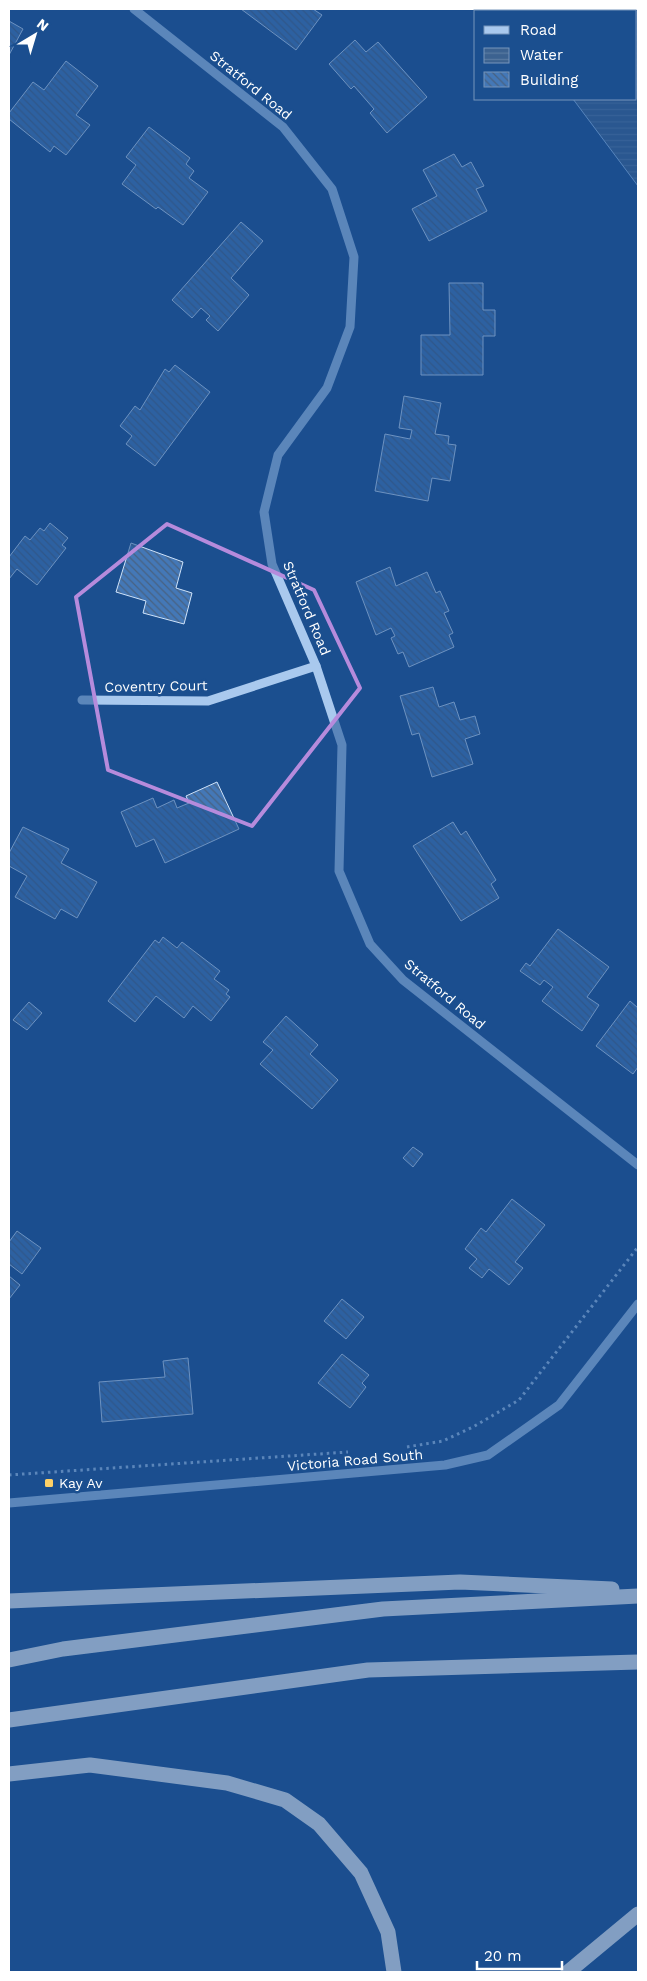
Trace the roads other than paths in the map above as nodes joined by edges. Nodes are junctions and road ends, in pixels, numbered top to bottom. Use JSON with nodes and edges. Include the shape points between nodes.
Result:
{"nodes":[{"id":1,"x":134,"y":9,"type":"edge"},
{"id":2,"x":316,"y":666,"type":"junction"},
{"id":3,"x":82,"y":700,"type":"dead end"},
{"id":4,"x":638,"y":1165,"type":"edge"},
{"id":5,"x":638,"y":1304,"type":"edge"},
{"id":6,"x":9,"y":1494,"type":"edge"},
{"id":7,"x":12,"y":1503,"type":"edge"},
{"id":8,"x":638,"y":1590,"type":"edge"},
{"id":9,"x":638,"y":1596,"type":"edge"},
{"id":10,"x":9,"y":1601,"type":"edge"},
{"id":11,"x":9,"y":1660,"type":"edge"},
{"id":12,"x":638,"y":1662,"type":"edge"},
{"id":13,"x":9,"y":1720,"type":"edge"},
{"id":14,"x":9,"y":1774,"type":"edge"},
{"id":15,"x":638,"y":1914,"type":"edge"},
{"id":16,"x":394,"y":1972,"type":"edge"},
{"id":17,"x":568,"y":1972,"type":"edge"}],
"edges":[{"from":1,"to":2,"type":"street","name":"Stratford Road","via":[[283,127],[332,189],[354,257],[350,327],[327,388],[278,455],[264,512],[272,564]]},
{"from":2,"to":3,"type":"street","name":"Coventry Court","via":[[208,701]]},
{"from":2,"to":4,"type":"street","name":"Stratford Road","via":[[342,745],[339,871],[370,944],[403,980]]},
{"from":5,"to":7,"type":"street","name":"Victoria Road South","via":[[559,1405],[488,1454],[446,1465]]},
{"from":6,"to":7,"type":"street"},
{"from":8,"to":10,"type":"highway","via":[[460,1582]]},
{"from":9,"to":11,"type":"highway","via":[[383,1609],[63,1649]]},
{"from":12,"to":13,"type":"highway","via":[[368,1670]]},
{"from":14,"to":16,"type":"highway","via":[[90,1765],[228,1783],[285,1800],[319,1824],[361,1873],[388,1932]]},
{"from":15,"to":17,"type":"highway"}]}
